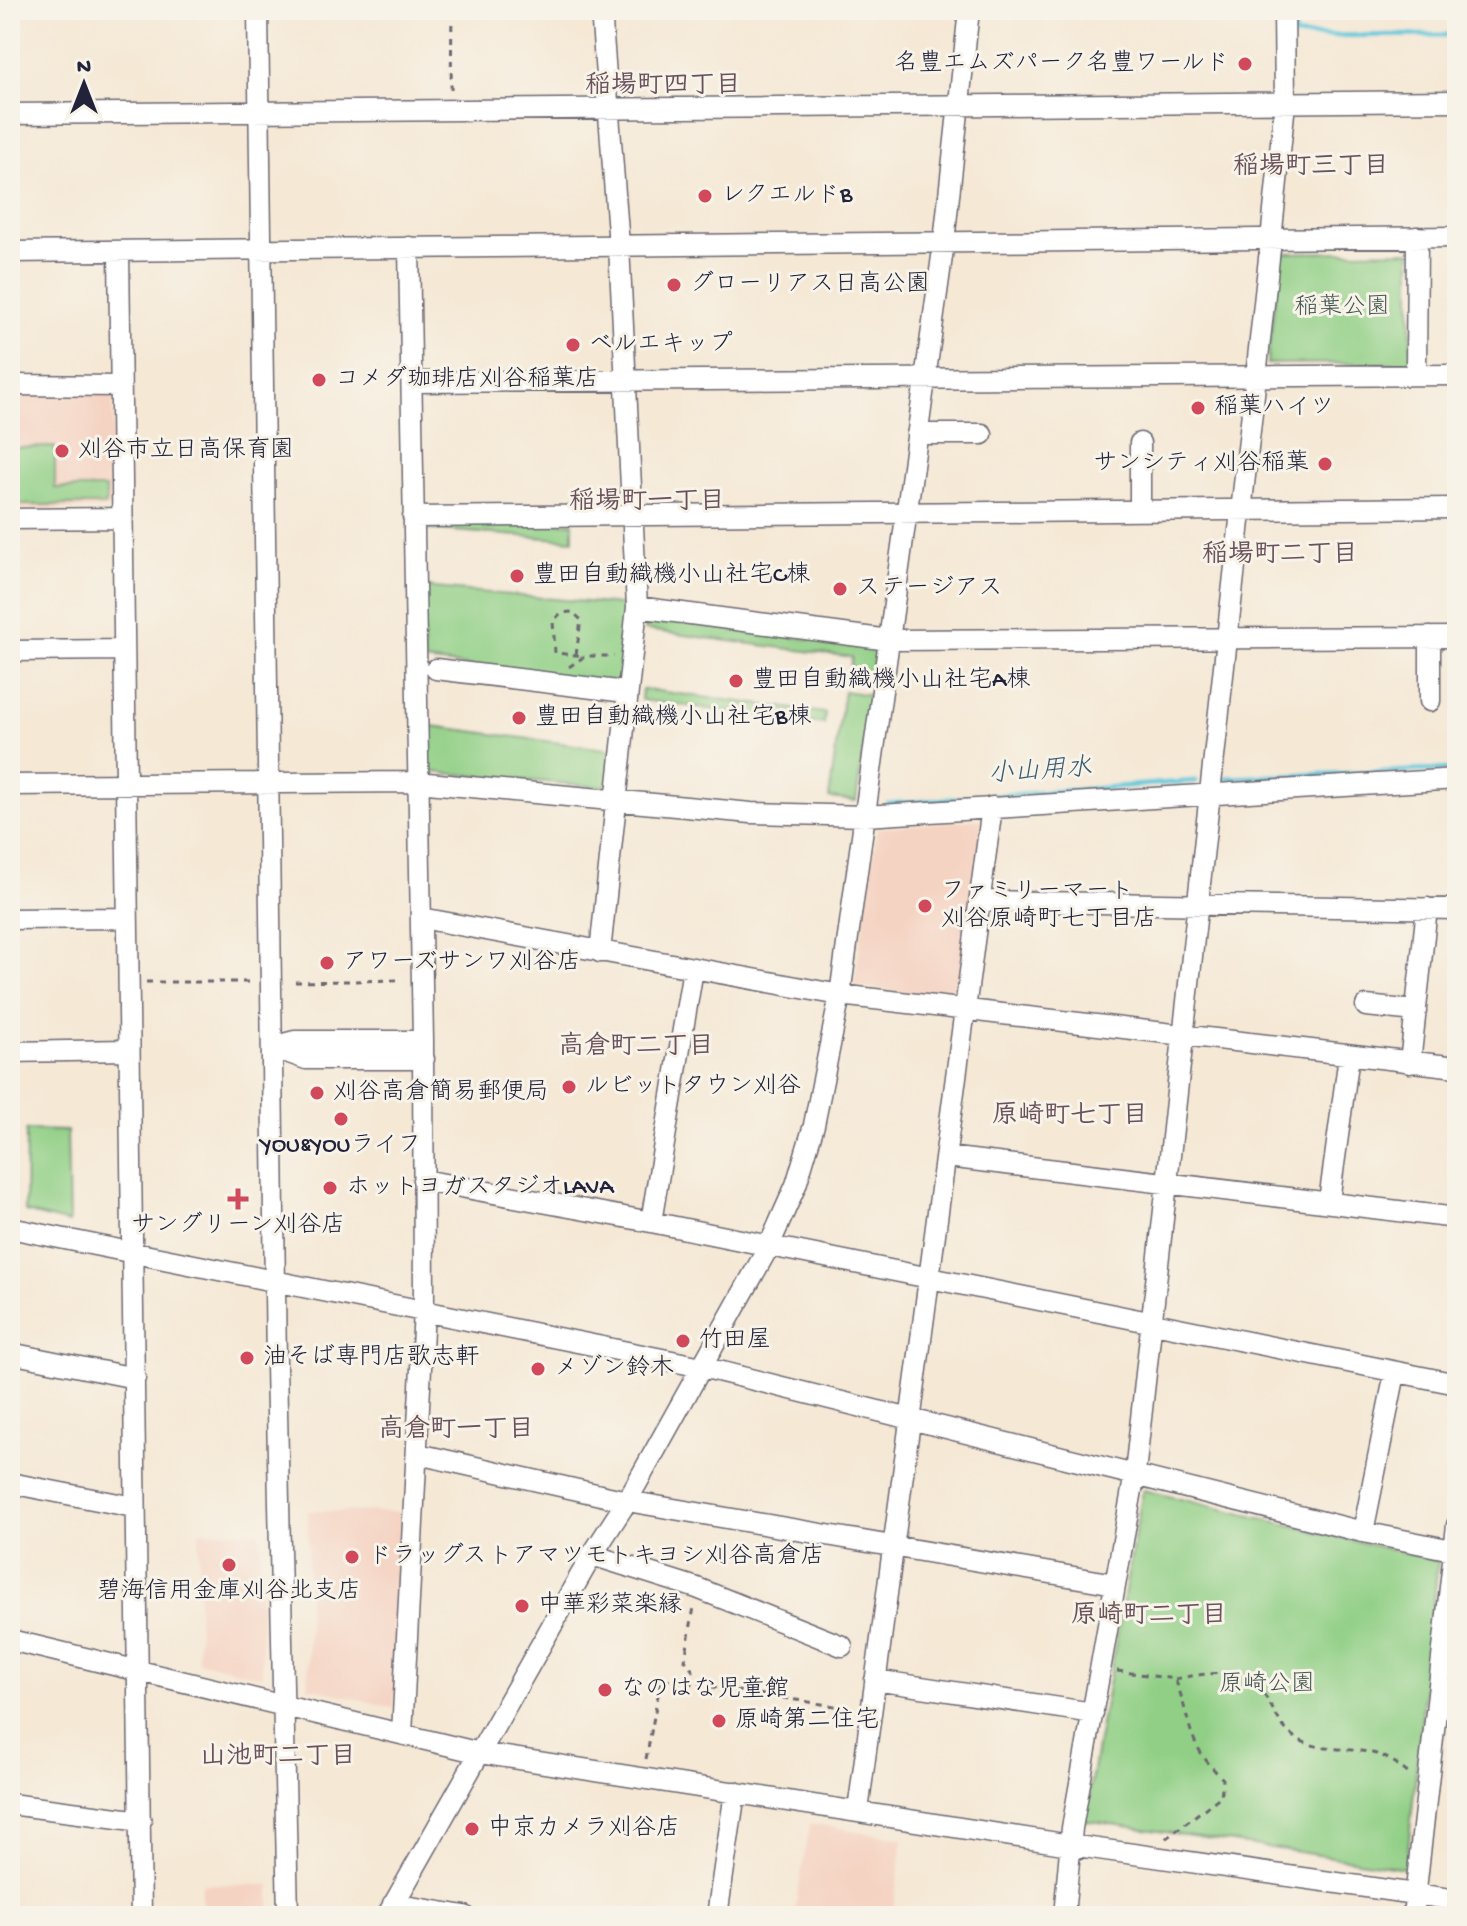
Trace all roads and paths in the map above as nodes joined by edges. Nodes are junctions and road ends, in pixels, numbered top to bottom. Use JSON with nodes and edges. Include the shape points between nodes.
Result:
{"nodes":[{"id":1,"x":258,"y":10,"type":"edge"},
{"id":2,"x":452,"y":10,"type":"edge"},
{"id":3,"x":601,"y":10,"type":"edge"},
{"id":4,"x":969,"y":10,"type":"edge"},
{"id":5,"x":1284,"y":10,"type":"edge"},
{"id":6,"x":1457,"y":101,"type":"edge"},
{"id":7,"x":1285,"y":103,"type":"junction"},
{"id":8,"x":960,"y":107,"type":"junction"},
{"id":9,"x":607,"y":110,"type":"junction"},
{"id":10,"x":451,"y":112,"type":"junction"},
{"id":11,"x":10,"y":114,"type":"edge"},
{"id":12,"x":261,"y":115,"type":"junction"},
{"id":13,"x":1417,"y":237,"type":"junction"},
{"id":14,"x":1457,"y":237,"type":"edge"},
{"id":15,"x":1271,"y":240,"type":"junction"},
{"id":16,"x":944,"y":242,"type":"junction"},
{"id":17,"x":619,"y":246,"type":"junction"},
{"id":18,"x":409,"y":247,"type":"junction"},
{"id":19,"x":262,"y":248,"type":"junction"},
{"id":20,"x":10,"y":252,"type":"edge"},
{"id":21,"x":119,"y":253,"type":"junction"},
{"id":22,"x":1257,"y":375,"type":"junction"},
{"id":23,"x":1416,"y":375,"type":"junction"},
{"id":24,"x":1457,"y":375,"type":"edge"},
{"id":25,"x":924,"y":378,"type":"junction"},
{"id":26,"x":624,"y":380,"type":"junction"},
{"id":27,"x":412,"y":382,"type":"junction"},
{"id":28,"x":10,"y":385,"type":"edge"},
{"id":29,"x":120,"y":386,"type":"junction"},
{"id":30,"x":917,"y":434,"type":"junction"},
{"id":31,"x":982,"y":434,"type":"dead end"},
{"id":32,"x":1140,"y":443,"type":"dead end"},
{"id":33,"x":1457,"y":508,"type":"edge"},
{"id":34,"x":1242,"y":510,"type":"junction"},
{"id":35,"x":1140,"y":511,"type":"junction"},
{"id":36,"x":907,"y":512,"type":"junction"},
{"id":37,"x":632,"y":514,"type":"junction"},
{"id":38,"x":413,"y":517,"type":"junction"},
{"id":39,"x":121,"y":518,"type":"junction"},
{"id":40,"x":10,"y":519,"type":"edge"},
{"id":41,"x":637,"y":607,"type":"junction"},
{"id":42,"x":1430,"y":637,"type":"junction"},
{"id":43,"x":1457,"y":637,"type":"edge"},
{"id":44,"x":1226,"y":638,"type":"junction"},
{"id":45,"x":889,"y":640,"type":"junction"},
{"id":46,"x":124,"y":650,"type":"junction"},
{"id":47,"x":10,"y":651,"type":"edge"},
{"id":48,"x":576,"y":655,"type":"junction"},
{"id":49,"x":585,"y":656,"type":"junction"},
{"id":50,"x":631,"y":656,"type":"junction"},
{"id":51,"x":436,"y":669,"type":"dead end"},
{"id":52,"x":560,"y":684,"type":"junction"},
{"id":53,"x":626,"y":692,"type":"junction"},
{"id":54,"x":1430,"y":701,"type":"dead end"},
{"id":55,"x":1457,"y":779,"type":"edge"},
{"id":56,"x":417,"y":782,"type":"junction"},
{"id":57,"x":125,"y":783,"type":"junction"},
{"id":58,"x":270,"y":783,"type":"junction"},
{"id":59,"x":10,"y":785,"type":"edge"},
{"id":60,"x":1211,"y":792,"type":"junction"},
{"id":61,"x":614,"y":799,"type":"junction"},
{"id":62,"x":992,"y":807,"type":"junction"},
{"id":63,"x":865,"y":816,"type":"junction"},
{"id":64,"x":981,"y":901,"type":"junction"},
{"id":65,"x":1199,"y":904,"type":"junction"},
{"id":66,"x":1427,"y":908,"type":"junction"},
{"id":67,"x":1457,"y":909,"type":"edge"},
{"id":68,"x":126,"y":918,"type":"junction"},
{"id":69,"x":421,"y":918,"type":"junction"},
{"id":70,"x":10,"y":919,"type":"edge"},
{"id":71,"x":600,"y":952,"type":"junction"},
{"id":72,"x":693,"y":969,"type":"junction"},
{"id":73,"x":422,"y":980,"type":"junction"},
{"id":74,"x":127,"y":982,"type":"junction"},
{"id":75,"x":250,"y":982,"type":"dead end"},
{"id":76,"x":295,"y":982,"type":"dead end"},
{"id":77,"x":840,"y":995,"type":"junction"},
{"id":78,"x":1366,"y":1006,"type":"dead end"},
{"id":79,"x":966,"y":1010,"type":"junction"},
{"id":80,"x":1416,"y":1011,"type":"junction"},
{"id":81,"x":1183,"y":1036,"type":"junction"},
{"id":82,"x":272,"y":1047,"type":"junction"},
{"id":83,"x":127,"y":1050,"type":"junction"},
{"id":84,"x":424,"y":1050,"type":"junction"},
{"id":85,"x":10,"y":1052,"type":"edge"},
{"id":86,"x":1349,"y":1056,"type":"junction"},
{"id":87,"x":1410,"y":1063,"type":"junction"},
{"id":88,"x":1457,"y":1067,"type":"edge"},
{"id":89,"x":947,"y":1157,"type":"junction"},
{"id":90,"x":423,"y":1180,"type":"junction"},
{"id":91,"x":1167,"y":1185,"type":"junction"},
{"id":92,"x":1329,"y":1201,"type":"junction"},
{"id":93,"x":1457,"y":1218,"type":"edge"},
{"id":94,"x":651,"y":1222,"type":"junction"},
{"id":95,"x":10,"y":1228,"type":"edge"},
{"id":96,"x":768,"y":1248,"type":"junction"},
{"id":97,"x":132,"y":1252,"type":"junction"},
{"id":98,"x":928,"y":1280,"type":"junction"},
{"id":99,"x":278,"y":1282,"type":"junction"},
{"id":100,"x":424,"y":1310,"type":"junction"},
{"id":101,"x":1151,"y":1324,"type":"junction"},
{"id":102,"x":10,"y":1353,"type":"edge"},
{"id":103,"x":702,"y":1367,"type":"junction"},
{"id":104,"x":1395,"y":1373,"type":"junction"},
{"id":105,"x":135,"y":1378,"type":"junction"},
{"id":106,"x":1457,"y":1384,"type":"edge"},
{"id":107,"x":910,"y":1416,"type":"junction"},
{"id":108,"x":418,"y":1454,"type":"junction"},
{"id":109,"x":1135,"y":1473,"type":"junction"},
{"id":110,"x":10,"y":1483,"type":"edge"},
{"id":111,"x":627,"y":1501,"type":"junction"},
{"id":112,"x":134,"y":1507,"type":"junction"},
{"id":113,"x":1457,"y":1525,"type":"edge"},
{"id":114,"x":1363,"y":1532,"type":"junction"},
{"id":115,"x":892,"y":1547,"type":"junction"},
{"id":116,"x":1455,"y":1551,"type":"edge"},
{"id":117,"x":592,"y":1555,"type":"junction"},
{"id":118,"x":1115,"y":1584,"type":"junction"},
{"id":119,"x":697,"y":1588,"type":"junction"},
{"id":120,"x":10,"y":1640,"type":"edge"},
{"id":121,"x":842,"y":1646,"type":"dead end"},
{"id":122,"x":1102,"y":1669,"type":"junction"},
{"id":123,"x":137,"y":1670,"type":"junction"},
{"id":124,"x":1175,"y":1679,"type":"junction"},
{"id":125,"x":875,"y":1680,"type":"junction"},
{"id":126,"x":692,"y":1684,"type":"junction"},
{"id":127,"x":284,"y":1705,"type":"junction"},
{"id":128,"x":871,"y":1711,"type":"junction"},
{"id":129,"x":1093,"y":1713,"type":"junction"},
{"id":130,"x":402,"y":1734,"type":"junction"},
{"id":131,"x":480,"y":1753,"type":"junction"},
{"id":132,"x":645,"y":1763,"type":"dead end"},
{"id":133,"x":1428,"y":1790,"type":"junction"},
{"id":134,"x":735,"y":1792,"type":"junction"},
{"id":135,"x":10,"y":1804,"type":"edge"},
{"id":136,"x":858,"y":1811,"type":"junction"},
{"id":137,"x":141,"y":1821,"type":"junction"},
{"id":138,"x":1165,"y":1839,"type":"dead end"},
{"id":139,"x":1070,"y":1845,"type":"junction"},
{"id":140,"x":1416,"y":1894,"type":"junction"},
{"id":141,"x":1457,"y":1900,"type":"edge"},
{"id":142,"x":390,"y":1910,"type":"edge"},
{"id":143,"x":141,"y":1916,"type":"edge"},
{"id":144,"x":288,"y":1916,"type":"edge"},
{"id":145,"x":465,"y":1916,"type":"edge"},
{"id":146,"x":717,"y":1916,"type":"edge"},
{"id":147,"x":1064,"y":1916,"type":"edge"},
{"id":148,"x":1413,"y":1916,"type":"edge"}],
"edges":[{"from":1,"to":12,"type":"street"},
{"from":2,"to":10,"type":"path"},
{"from":3,"to":9,"type":"street"},
{"from":4,"to":8,"type":"street"},
{"from":5,"to":7,"type":"street"},
{"from":6,"to":7,"type":"street"},
{"from":7,"to":8,"type":"street"},
{"from":7,"to":15,"type":"street"},
{"from":8,"to":9,"type":"street"},
{"from":8,"to":16,"type":"street"},
{"from":9,"to":10,"type":"street"},
{"from":9,"to":17,"type":"street"},
{"from":10,"to":12,"type":"street"},
{"from":11,"to":12,"type":"street"},
{"from":12,"to":19,"type":"street"},
{"from":13,"to":14,"type":"street"},
{"from":13,"to":15,"type":"street"},
{"from":13,"to":23,"type":"street"},
{"from":15,"to":16,"type":"street"},
{"from":15,"to":22,"type":"street"},
{"from":16,"to":17,"type":"street"},
{"from":16,"to":25,"type":"street"},
{"from":17,"to":18,"type":"street"},
{"from":17,"to":26,"type":"street"},
{"from":18,"to":19,"type":"street"},
{"from":18,"to":27,"type":"street"},
{"from":19,"to":21,"type":"street"},
{"from":19,"to":58,"type":"street"},
{"from":20,"to":21,"type":"street"},
{"from":21,"to":29,"type":"street"},
{"from":22,"to":23,"type":"street"},
{"from":22,"to":25,"type":"street"},
{"from":22,"to":34,"type":"street"},
{"from":23,"to":24,"type":"street"},
{"from":25,"to":26,"type":"street"},
{"from":25,"to":30,"type":"street"},
{"from":26,"to":27,"type":"street"},
{"from":26,"to":37,"type":"street"},
{"from":27,"to":38,"type":"street"},
{"from":28,"to":29,"type":"street"},
{"from":29,"to":39,"type":"street"},
{"from":30,"to":31,"type":"street"},
{"from":30,"to":36,"type":"street"},
{"from":32,"to":35,"type":"street"},
{"from":33,"to":34,"type":"street"},
{"from":34,"to":35,"type":"street"},
{"from":34,"to":44,"type":"street"},
{"from":35,"to":36,"type":"street"},
{"from":36,"to":37,"type":"street"},
{"from":36,"to":45,"type":"street"},
{"from":37,"to":38,"type":"street"},
{"from":37,"to":41,"type":"street"},
{"from":38,"to":56,"type":"street"},
{"from":39,"to":40,"type":"street"},
{"from":39,"to":46,"type":"street"},
{"from":41,"to":45,"type":"street"},
{"from":41,"to":50,"type":"street"},
{"from":42,"to":43,"type":"street"},
{"from":42,"to":44,"type":"street"},
{"from":42,"to":54,"type":"street"},
{"from":44,"to":45,"type":"street"},
{"from":44,"to":60,"type":"street"},
{"from":45,"to":63,"type":"street"},
{"from":46,"to":47,"type":"street"},
{"from":46,"to":57,"type":"street"},
{"from":48,"to":48,"type":"path","via":[[555,653],[553,621],[561,613],[573,612],[581,620]]},
{"from":48,"to":49,"type":"path"},
{"from":49,"to":50,"type":"path"},
{"from":49,"to":52,"type":"path","via":[[567,668]]},
{"from":50,"to":53,"type":"street"},
{"from":51,"to":52,"type":"street"},
{"from":52,"to":53,"type":"street"},
{"from":53,"to":61,"type":"street"},
{"from":55,"to":60,"type":"street"},
{"from":56,"to":58,"type":"street"},
{"from":56,"to":61,"type":"street"},
{"from":56,"to":69,"type":"street"},
{"from":57,"to":58,"type":"street"},
{"from":57,"to":59,"type":"street"},
{"from":57,"to":68,"type":"street"},
{"from":58,"to":82,"type":"street"},
{"from":60,"to":62,"type":"street"},
{"from":60,"to":65,"type":"street"},
{"from":61,"to":63,"type":"street","via":[[751,813]]},
{"from":61,"to":71,"type":"street"},
{"from":62,"to":63,"type":"street"},
{"from":62,"to":64,"type":"street"},
{"from":63,"to":77,"type":"street"},
{"from":64,"to":65,"type":"street"},
{"from":64,"to":79,"type":"street"},
{"from":65,"to":66,"type":"street"},
{"from":65,"to":81,"type":"street"},
{"from":66,"to":67,"type":"street"},
{"from":66,"to":80,"type":"street"},
{"from":68,"to":70,"type":"street"},
{"from":68,"to":74,"type":"street"},
{"from":69,"to":71,"type":"street"},
{"from":69,"to":73,"type":"street"},
{"from":71,"to":72,"type":"street"},
{"from":72,"to":77,"type":"street"},
{"from":72,"to":94,"type":"street"},
{"from":73,"to":76,"type":"path"},
{"from":73,"to":84,"type":"street"},
{"from":74,"to":75,"type":"path"},
{"from":74,"to":83,"type":"street"},
{"from":77,"to":79,"type":"street"},
{"from":77,"to":96,"type":"street","via":[[814,1125],[796,1185]]},
{"from":78,"to":80,"type":"street"},
{"from":79,"to":81,"type":"street"},
{"from":79,"to":89,"type":"street"},
{"from":80,"to":87,"type":"street"},
{"from":81,"to":86,"type":"street"},
{"from":81,"to":91,"type":"street"},
{"from":82,"to":84,"type":"street","via":[[295,1041]]},
{"from":82,"to":99,"type":"street"},
{"from":83,"to":85,"type":"street"},
{"from":83,"to":97,"type":"street"},
{"from":84,"to":90,"type":"street"},
{"from":86,"to":87,"type":"street"},
{"from":86,"to":92,"type":"street"},
{"from":87,"to":88,"type":"street"},
{"from":89,"to":91,"type":"street"},
{"from":89,"to":98,"type":"street"},
{"from":90,"to":94,"type":"street"},
{"from":90,"to":100,"type":"street"},
{"from":91,"to":92,"type":"street"},
{"from":91,"to":101,"type":"street"},
{"from":92,"to":93,"type":"street"},
{"from":94,"to":96,"type":"street"},
{"from":95,"to":97,"type":"street"},
{"from":96,"to":98,"type":"street"},
{"from":96,"to":103,"type":"street"},
{"from":97,"to":99,"type":"street"},
{"from":97,"to":105,"type":"street"},
{"from":98,"to":101,"type":"street"},
{"from":98,"to":107,"type":"street"},
{"from":99,"to":100,"type":"street"},
{"from":99,"to":127,"type":"street"},
{"from":100,"to":103,"type":"street"},
{"from":100,"to":108,"type":"street"},
{"from":101,"to":104,"type":"street"},
{"from":101,"to":109,"type":"street"},
{"from":102,"to":105,"type":"street"},
{"from":103,"to":107,"type":"street"},
{"from":103,"to":111,"type":"street"},
{"from":104,"to":106,"type":"street"},
{"from":104,"to":114,"type":"street"},
{"from":105,"to":112,"type":"street"},
{"from":107,"to":109,"type":"street"},
{"from":107,"to":115,"type":"street"},
{"from":108,"to":111,"type":"street"},
{"from":108,"to":130,"type":"street"},
{"from":109,"to":114,"type":"street"},
{"from":109,"to":118,"type":"street"},
{"from":110,"to":112,"type":"street"},
{"from":111,"to":115,"type":"street"},
{"from":111,"to":117,"type":"street"},
{"from":112,"to":123,"type":"street"},
{"from":113,"to":116,"type":"street"},
{"from":114,"to":116,"type":"street"},
{"from":115,"to":118,"type":"street"},
{"from":115,"to":125,"type":"street"},
{"from":116,"to":133,"type":"street"},
{"from":117,"to":119,"type":"street"},
{"from":117,"to":131,"type":"street"},
{"from":118,"to":122,"type":"street"},
{"from":119,"to":121,"type":"street"},
{"from":119,"to":126,"type":"path","via":[[685,1660],[693,1671]]},
{"from":120,"to":123,"type":"street"},
{"from":122,"to":124,"type":"path"},
{"from":122,"to":129,"type":"street"},
{"from":123,"to":127,"type":"street"},
{"from":123,"to":137,"type":"street"},
{"from":124,"to":133,"type":"path","via":[[1210,1673],[1244,1677],[1268,1697],[1291,1735],[1318,1748],[1391,1759]]},
{"from":124,"to":138,"type":"path","via":[[1201,1758],[1223,1779],[1221,1796]]},
{"from":125,"to":128,"type":"street"},
{"from":125,"to":129,"type":"street"},
{"from":126,"to":128,"type":"path"},
{"from":126,"to":132,"type":"path","via":[[661,1679]]},
{"from":127,"to":130,"type":"street"},
{"from":127,"to":144,"type":"street"},
{"from":128,"to":136,"type":"street"},
{"from":129,"to":139,"type":"street"},
{"from":130,"to":131,"type":"street"},
{"from":131,"to":134,"type":"street"},
{"from":131,"to":142,"type":"street"},
{"from":133,"to":140,"type":"street"},
{"from":134,"to":136,"type":"street"},
{"from":134,"to":146,"type":"street"},
{"from":135,"to":137,"type":"street"},
{"from":136,"to":139,"type":"street"},
{"from":137,"to":143,"type":"street"},
{"from":139,"to":140,"type":"street"},
{"from":139,"to":147,"type":"street"},
{"from":140,"to":141,"type":"street"},
{"from":140,"to":148,"type":"street"},
{"from":142,"to":145,"type":"street"}]}
